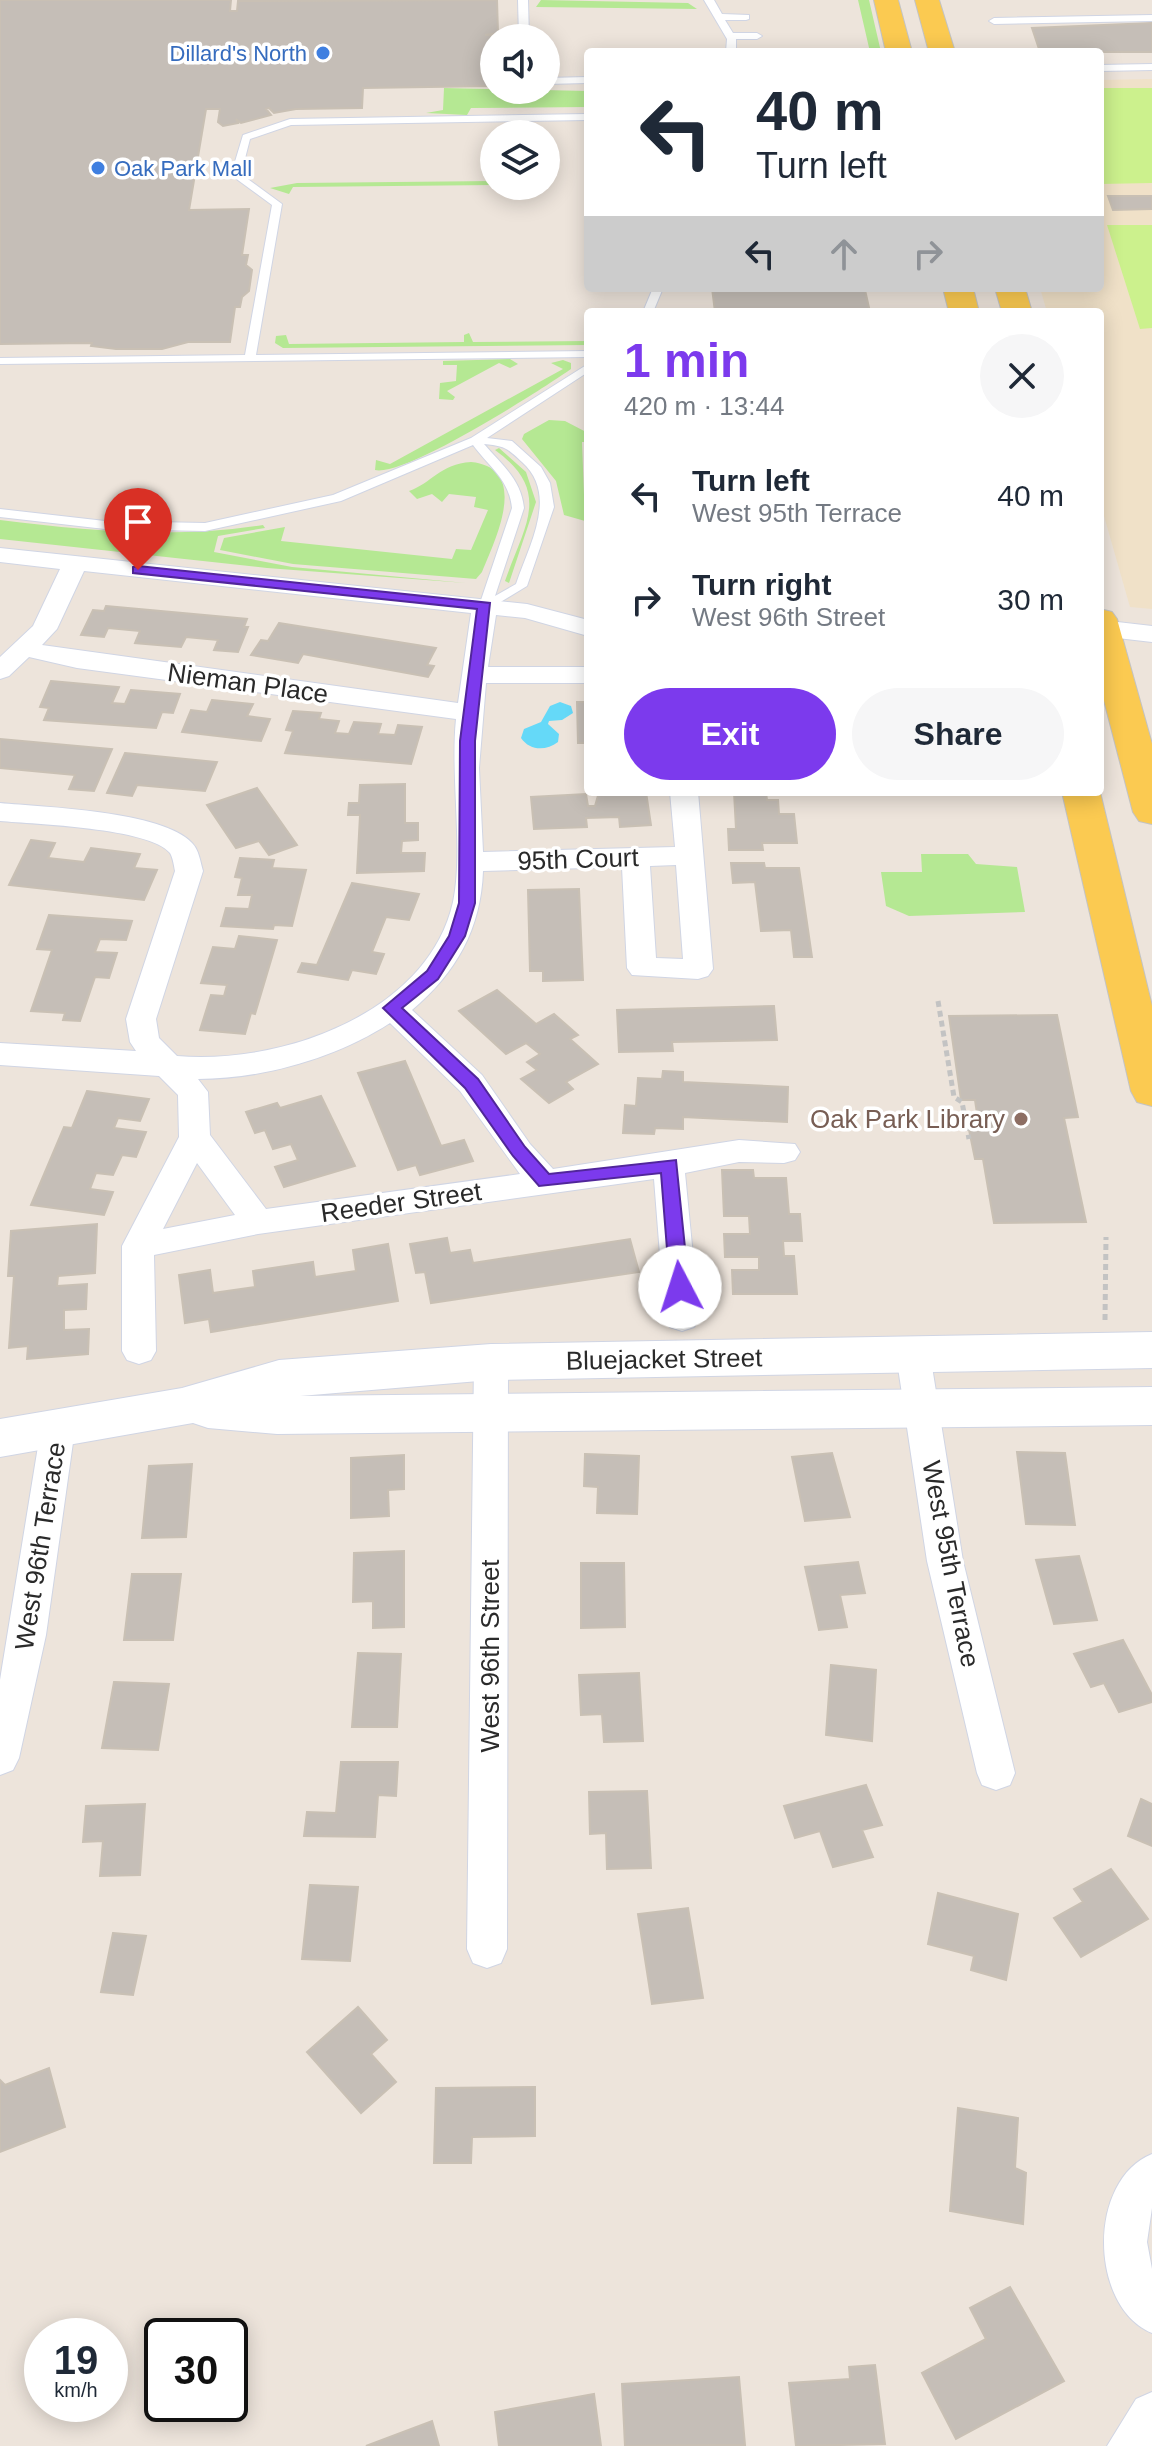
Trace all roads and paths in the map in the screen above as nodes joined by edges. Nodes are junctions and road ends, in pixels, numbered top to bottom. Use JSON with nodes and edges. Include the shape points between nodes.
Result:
{"nodes":[{"id":1,"x":523,"y":0,"type":"edge"},
{"id":2,"x":709,"y":0,"type":"edge"},
{"id":3,"x":886,"y":0,"type":"edge"},
{"id":4,"x":927,"y":0,"type":"edge"},
{"id":5,"x":722,"y":17,"type":"junction"},
{"id":6,"x":746,"y":17,"type":"dead end"},
{"id":7,"x":1152,"y":18,"type":"edge"},
{"id":8,"x":994,"y":21,"type":"dead end"},
{"id":9,"x":524,"y":24,"type":"edge"},
{"id":10,"x":731,"y":36,"type":"junction"},
{"id":11,"x":757,"y":36,"type":"dead end"},
{"id":12,"x":731,"y":48,"type":"edge"},
{"id":13,"x":898,"y":48,"type":"edge"},
{"id":14,"x":941,"y":48,"type":"edge"},
{"id":15,"x":1152,"y":67,"type":"edge"},
{"id":16,"x":1104,"y":68,"type":"edge"},
{"id":17,"x":584,"y":80,"type":"edge"},
{"id":18,"x":560,"y":81,"type":"edge"},
{"id":19,"x":584,"y":117,"type":"edge"},
{"id":20,"x":584,"y":354,"type":"edge"},
{"id":21,"x":250,"y":358,"type":"junction"},
{"id":22,"x":0,"y":361,"type":"edge"},
{"id":23,"x":584,"y":370,"type":"edge"},
{"id":24,"x":475,"y":440,"type":"junction"},
{"id":25,"x":0,"y":513,"type":"edge"},
{"id":26,"x":0,"y":555,"type":"edge"},
{"id":27,"x":75,"y":564,"type":"junction"},
{"id":28,"x":485,"y":606,"type":"junction"},
{"id":29,"x":584,"y":607,"type":"edge"},
{"id":30,"x":527,"y":611,"type":"junction"},
{"id":31,"x":1104,"y":626,"type":"edge"},
{"id":32,"x":584,"y":627,"type":"edge"},
{"id":33,"x":1152,"y":634,"type":"edge"},
{"id":34,"x":1104,"y":637,"type":"edge"},
{"id":35,"x":26,"y":649,"type":"junction"},
{"id":36,"x":0,"y":671,"type":"edge"},
{"id":37,"x":474,"y":675,"type":"junction"},
{"id":38,"x":584,"y":675,"type":"edge"},
{"id":39,"x":469,"y":713,"type":"junction"},
{"id":40,"x":684,"y":796,"type":"edge"},
{"id":41,"x":1082,"y":796,"type":"edge"},
{"id":42,"x":0,"y":812,"type":"edge"},
{"id":43,"x":1152,"y":812,"type":"edge"},
{"id":44,"x":688,"y":856,"type":"junction"},
{"id":45,"x":635,"y":857,"type":"junction"},
{"id":46,"x":469,"y":862,"type":"junction"},
{"id":47,"x":938,"y":1001,"type":"dead end"},
{"id":48,"x":392,"y":1008,"type":"junction"},
{"id":49,"x":0,"y":1054,"type":"edge"},
{"id":50,"x":167,"y":1064,"type":"junction"},
{"id":51,"x":1152,"y":1091,"type":"edge"},
{"id":52,"x":195,"y":1137,"type":"junction"},
{"id":53,"x":969,"y":1139,"type":"dead end"},
{"id":54,"x":784,"y":1152,"type":"dead end"},
{"id":55,"x":669,"y":1165,"type":"junction"},
{"id":56,"x":545,"y":1181,"type":"junction"},
{"id":57,"x":258,"y":1222,"type":"junction"},
{"id":58,"x":1106,"y":1237,"type":"dead end"},
{"id":59,"x":138,"y":1246,"type":"junction"},
{"id":60,"x":682,"y":1318,"type":"dead end"},
{"id":61,"x":1104,"y":1326,"type":"dead end"},
{"id":62,"x":1152,"y":1350,"type":"edge"},
{"id":63,"x":139,"y":1351,"type":"dead end"},
{"id":64,"x":913,"y":1354,"type":"junction"},
{"id":65,"x":491,"y":1362,"type":"junction"},
{"id":66,"x":1152,"y":1406,"type":"edge"},
{"id":67,"x":182,"y":1407,"type":"junction"},
{"id":68,"x":921,"y":1408,"type":"junction"},
{"id":69,"x":490,"y":1413,"type":"junction"},
{"id":70,"x":58,"y":1428,"type":"junction"},
{"id":71,"x":0,"y":1438,"type":"edge"},
{"id":72,"x":0,"y":1758,"type":"edge"},
{"id":73,"x":996,"y":1773,"type":"dead end"},
{"id":74,"x":487,"y":1949,"type":"dead end"},
{"id":75,"x":1152,"y":2175,"type":"edge"},
{"id":76,"x":1152,"y":2311,"type":"edge"},
{"id":77,"x":1152,"y":2415,"type":"edge"},
{"id":78,"x":1130,"y":2446,"type":"edge"}],
"edges":[{"from":1,"to":9,"type":"lane"},
{"from":2,"to":5,"type":"lane"},
{"from":3,"to":13,"type":"main road"},
{"from":4,"to":14,"type":"main road"},
{"from":5,"to":6,"type":"lane"},
{"from":5,"to":10,"type":"lane"},
{"from":7,"to":8,"type":"lane"},
{"from":10,"to":11,"type":"lane"},
{"from":10,"to":12,"type":"lane"},
{"from":15,"to":16,"type":"lane"},
{"from":17,"to":18,"type":"lane"},
{"from":19,"to":21,"type":"lane","via":[[290,122],[246,137],[236,175],[277,204]]},
{"from":20,"to":21,"type":"lane"},
{"from":21,"to":22,"type":"lane"},
{"from":23,"to":24,"type":"lane"},
{"from":24,"to":25,"type":"lane","via":[[337,498],[205,527],[105,525]]},
{"from":24,"to":28,"type":"lane","via":[[509,475],[518,497]]},
{"from":24,"to":28,"type":"lane","via":[[508,443],[537,469],[547,498],[521,586]]},
{"from":26,"to":27,"type":"street"},
{"from":27,"to":28,"type":"street"},
{"from":27,"to":35,"type":"street","via":[[44,629]]},
{"from":28,"to":30,"type":"street"},
{"from":28,"to":37,"type":"street"},
{"from":29,"to":30,"type":"street"},
{"from":30,"to":32,"type":"street"},
{"from":31,"to":33,"type":"street"},
{"from":34,"to":43,"type":"main road"},
{"from":35,"to":36,"type":"street"},
{"from":35,"to":39,"type":"street","name":"Nieman Place"},
{"from":37,"to":38,"type":"street"},
{"from":37,"to":39,"type":"street"},
{"from":39,"to":46,"type":"street"},
{"from":40,"to":44,"type":"street"},
{"from":41,"to":51,"type":"main road"},
{"from":42,"to":50,"type":"street","via":[[130,827],[161,834],[182,848],[189,871],[141,1019],[145,1042]]},
{"from":44,"to":45,"type":"street","name":"95th Court"},
{"from":44,"to":45,"type":"street","via":[[698,969],[642,968]]},
{"from":45,"to":46,"type":"street","name":"95th Court"},
{"from":46,"to":48,"type":"street","via":[[467,903],[457,936],[433,975]]},
{"from":47,"to":53,"type":"path","via":[[954,1097],[962,1102]]},
{"from":48,"to":50,"type":"street","via":[[310,1049],[218,1067]]},
{"from":48,"to":56,"type":"street","via":[[471,1083]]},
{"from":49,"to":50,"type":"street"},
{"from":50,"to":52,"type":"street","via":[[193,1092]]},
{"from":52,"to":57,"type":"street"},
{"from":52,"to":59,"type":"street"},
{"from":54,"to":55,"type":"street","via":[[739,1151]]},
{"from":55,"to":56,"type":"street"},
{"from":55,"to":60,"type":"street"},
{"from":56,"to":57,"type":"street","name":"Reeder Street"},
{"from":57,"to":59,"type":"street","name":"Reeder Street"},
{"from":58,"to":61,"type":"path"},
{"from":59,"to":63,"type":"street"},
{"from":62,"to":64,"type":"street","name":"Bluejacket Street"},
{"from":64,"to":65,"type":"street","name":"Bluejacket Street"},
{"from":64,"to":68,"type":"street","name":"West 95th Terrace"},
{"from":65,"to":67,"type":"street","name":"Bluejacket Street","via":[[279,1379]]},
{"from":65,"to":69,"type":"street","name":"West 96th Street"},
{"from":66,"to":68,"type":"street","name":"Bluejacket Street"},
{"from":67,"to":69,"type":"street","name":"Bluejacket Street","via":[[277,1415]]},
{"from":67,"to":70,"type":"street","name":"Bluejacket Street"},
{"from":68,"to":69,"type":"street","name":"Bluejacket Street"},
{"from":68,"to":73,"type":"street","name":"West 95th Terrace","via":[[945,1561]]},
{"from":69,"to":74,"type":"street","name":"West 96th Street"},
{"from":70,"to":71,"type":"street","name":"Bluejacket Street"},
{"from":70,"to":72,"type":"street","name":"West 96th Terrace","via":[[41,1561]]},
{"from":75,"to":76,"type":"street","via":[[1129,2208],[1124,2237],[1128,2269]]},
{"from":77,"to":78,"type":"street"}]}
